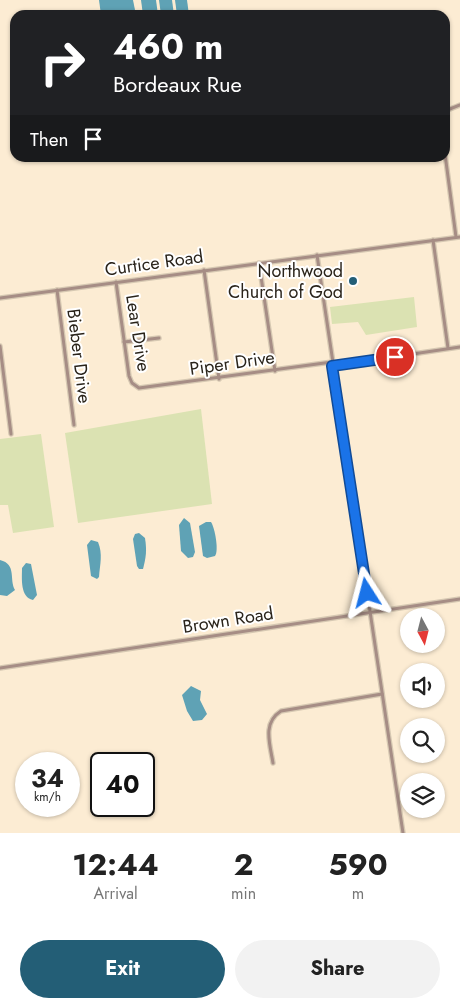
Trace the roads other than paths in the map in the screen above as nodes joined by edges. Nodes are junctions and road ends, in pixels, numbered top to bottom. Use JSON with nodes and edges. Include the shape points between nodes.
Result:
{"nodes":[{"id":1,"x":446,"y":162,"type":"edge"},
{"id":2,"x":458,"y":237,"type":"edge"},
{"id":3,"x":433,"y":240,"type":"junction"},
{"id":4,"x":317,"y":255,"type":"junction"},
{"id":5,"x":259,"y":263,"type":"junction"},
{"id":6,"x":204,"y":270,"type":"junction"},
{"id":7,"x":116,"y":282,"type":"junction"},
{"id":8,"x":57,"y":290,"type":"junction"},
{"id":9,"x":0,"y":298,"type":"edge"},
{"id":10,"x":159,"y":338,"type":"dead end"},
{"id":11,"x":124,"y":342,"type":"junction"},
{"id":12,"x":0,"y":346,"type":"edge"},
{"id":13,"x":460,"y":346,"type":"edge"},
{"id":14,"x":448,"y":348,"type":"junction"},
{"id":15,"x":332,"y":364,"type":"junction"},
{"id":16,"x":275,"y":371,"type":"junction"},
{"id":17,"x":219,"y":379,"type":"junction"},
{"id":18,"x":136,"y":386,"type":"joint"},
{"id":19,"x":74,"y":425,"type":"dead end"},
{"id":20,"x":11,"y":434,"type":"dead end"},
{"id":21,"x":460,"y":599,"type":"edge"},
{"id":22,"x":370,"y":612,"type":"junction"},
{"id":23,"x":0,"y":668,"type":"edge"},
{"id":24,"x":382,"y":694,"type":"junction"},
{"id":25,"x":273,"y":763,"type":"dead end"},
{"id":26,"x":403,"y":833,"type":"edge"}],
"edges":[{"from":1,"to":2,"type":"street"},
{"from":2,"to":3,"type":"street","name":"Curtice Road"},
{"from":3,"to":4,"type":"street","name":"Curtice Road"},
{"from":3,"to":14,"type":"street"},
{"from":4,"to":5,"type":"street","name":"Curtice Road"},
{"from":4,"to":15,"type":"street"},
{"from":5,"to":6,"type":"street","name":"Curtice Road"},
{"from":5,"to":16,"type":"street"},
{"from":6,"to":7,"type":"street","name":"Curtice Road"},
{"from":6,"to":17,"type":"street"},
{"from":7,"to":8,"type":"street","name":"Curtice Road"},
{"from":7,"to":11,"type":"street","name":"Lear Drive"},
{"from":8,"to":9,"type":"street","name":"Curtice Road"},
{"from":8,"to":19,"type":"street","name":"Bieber Drive"},
{"from":10,"to":11,"type":"street"},
{"from":11,"to":18,"type":"street","name":"Lear Drive","via":[[129,376]]},
{"from":12,"to":20,"type":"street"},
{"from":13,"to":14,"type":"street","name":"Piper Drive"},
{"from":14,"to":15,"type":"street","name":"Piper Drive"},
{"from":15,"to":16,"type":"street","name":"Piper Drive"},
{"from":15,"to":22,"type":"street"},
{"from":16,"to":17,"type":"street","name":"Piper Drive"},
{"from":17,"to":18,"type":"street","name":"Piper Drive","via":[[148,388]]},
{"from":21,"to":22,"type":"street","name":"Brown Road"},
{"from":22,"to":23,"type":"street","name":"Brown Road"},
{"from":22,"to":24,"type":"street"},
{"from":24,"to":25,"type":"street","via":[[281,710],[269,727]]},
{"from":24,"to":26,"type":"street"}]}
